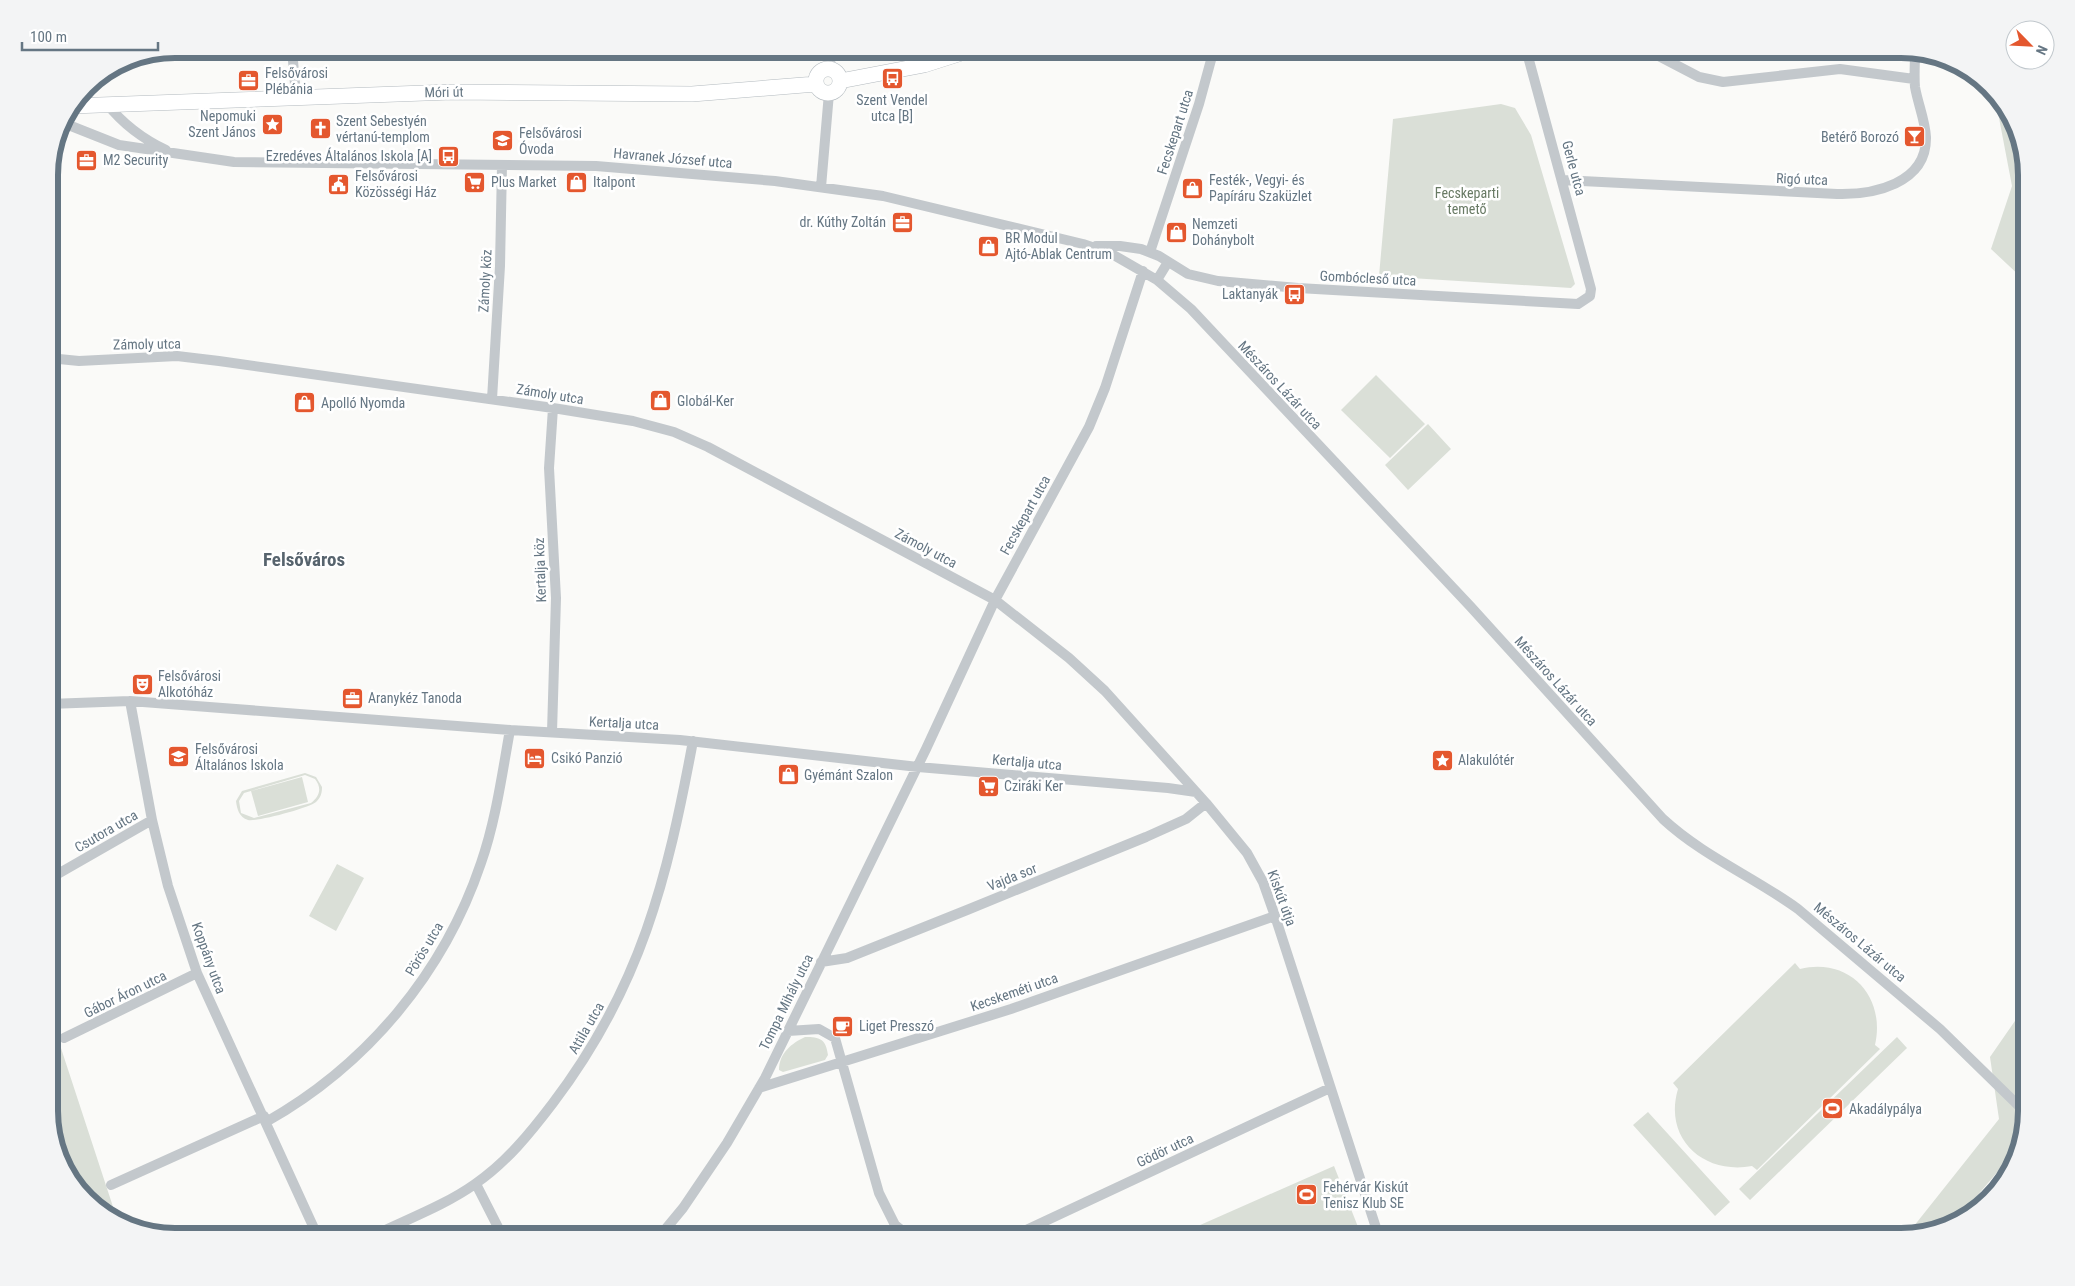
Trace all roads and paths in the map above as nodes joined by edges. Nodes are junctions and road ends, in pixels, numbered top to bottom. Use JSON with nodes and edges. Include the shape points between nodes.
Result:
{"nodes":[{"id":1,"x":293,"y":58,"type":"edge"},
{"id":2,"x":831,"y":58,"type":"edge"},
{"id":3,"x":944,"y":58,"type":"edge"},
{"id":4,"x":1212,"y":58,"type":"edge"},
{"id":5,"x":1528,"y":58,"type":"edge"},
{"id":6,"x":1669,"y":58,"type":"edge"},
{"id":7,"x":1915,"y":59,"type":"edge"},
{"id":8,"x":836,"y":75,"type":"junction"},
{"id":9,"x":1914,"y":79,"type":"junction"},
{"id":10,"x":816,"y":84,"type":"junction"},
{"id":11,"x":830,"y":93,"type":"junction"},
{"id":12,"x":296,"y":96,"type":"junction"},
{"id":13,"x":107,"y":104,"type":"junction"},
{"id":14,"x":80,"y":106,"type":"edge"},
{"id":15,"x":69,"y":125,"type":"edge"},
{"id":16,"x":171,"y":152,"type":"junction"},
{"id":17,"x":502,"y":165,"type":"junction"},
{"id":18,"x":1562,"y":180,"type":"junction"},
{"id":19,"x":821,"y":187,"type":"junction"},
{"id":20,"x":1092,"y":247,"type":"junction"},
{"id":21,"x":1145,"y":250,"type":"junction"},
{"id":22,"x":1168,"y":262,"type":"junction"},
{"id":23,"x":1134,"y":265,"type":"junction"},
{"id":24,"x":1143,"y":271,"type":"junction"},
{"id":25,"x":1157,"y":280,"type":"junction"},
{"id":26,"x":1590,"y":296,"type":"joint"},
{"id":27,"x":58,"y":360,"type":"edge"},
{"id":28,"x":62,"y":361,"type":"junction"},
{"id":29,"x":58,"y":363,"type":"edge"},
{"id":30,"x":492,"y":399,"type":"junction"},
{"id":31,"x":553,"y":408,"type":"junction"},
{"id":32,"x":995,"y":600,"type":"junction"},
{"id":33,"x":130,"y":701,"type":"junction"},
{"id":34,"x":58,"y":704,"type":"edge"},
{"id":35,"x":510,"y":730,"type":"junction"},
{"id":36,"x":552,"y":732,"type":"junction"},
{"id":37,"x":693,"y":741,"type":"junction"},
{"id":38,"x":918,"y":766,"type":"junction"},
{"id":39,"x":1196,"y":792,"type":"junction"},
{"id":40,"x":1206,"y":803,"type":"junction"},
{"id":41,"x":152,"y":820,"type":"junction"},
{"id":42,"x":58,"y":875,"type":"edge"},
{"id":43,"x":1275,"y":916,"type":"junction"},
{"id":44,"x":821,"y":962,"type":"junction"},
{"id":45,"x":198,"y":973,"type":"junction"},
{"id":46,"x":788,"y":1031,"type":"junction"},
{"id":47,"x":64,"y":1038,"type":"dead end"},
{"id":48,"x":842,"y":1062,"type":"junction"},
{"id":49,"x":759,"y":1088,"type":"junction"},
{"id":50,"x":1330,"y":1088,"type":"junction"},
{"id":51,"x":2012,"y":1098,"type":"junction"},
{"id":52,"x":2018,"y":1098,"type":"edge"},
{"id":53,"x":2018,"y":1104,"type":"edge"},
{"id":54,"x":265,"y":1119,"type":"junction"},
{"id":55,"x":476,"y":1184,"type":"junction"},
{"id":56,"x":111,"y":1185,"type":"dead end"},
{"id":57,"x":314,"y":1228,"type":"edge"},
{"id":58,"x":390,"y":1228,"type":"edge"},
{"id":59,"x":498,"y":1228,"type":"edge"},
{"id":60,"x":666,"y":1228,"type":"edge"},
{"id":61,"x":900,"y":1228,"type":"edge"},
{"id":62,"x":1030,"y":1228,"type":"edge"},
{"id":63,"x":1376,"y":1228,"type":"edge"}],
"edges":[{"from":1,"to":12,"type":"street"},
{"from":2,"to":8,"type":"street"},
{"from":3,"to":8,"type":"main road","via":[[924,64]]},
{"from":4,"to":21,"type":"street","name":"Fecskepart utca","via":[[1199,104]]},
{"from":5,"to":18,"type":"street","name":"Gerle utca"},
{"from":6,"to":9,"type":"street","via":[[1690,73],[1723,82],[1840,69]]},
{"from":7,"to":9,"type":"street","name":"Rigó utca"},
{"from":8,"to":10,"type":"main road","via":[[822,71]]},
{"from":8,"to":11,"type":"main road","via":[[836,90]]},
{"from":9,"to":18,"type":"street","name":"Rigó utca","via":[[1924,124],[1924,149],[1914,170],[1884,190],[1856,195]]},
{"from":10,"to":11,"type":"main road"},
{"from":10,"to":12,"type":"main road","name":"Móri út","via":[[692,94],[452,92]]},
{"from":11,"to":19,"type":"street"},
{"from":12,"to":13,"type":"main road","name":"Móri út"},
{"from":13,"to":14,"type":"main road","name":"Móri út"},
{"from":13,"to":16,"type":"street","via":[[142,137]]},
{"from":15,"to":16,"type":"street","via":[[119,145]]},
{"from":16,"to":17,"type":"street","name":"Havranek József utca","via":[[209,160],[272,164]]},
{"from":17,"to":19,"type":"street","name":"Havranek József utca","via":[[596,166]]},
{"from":17,"to":30,"type":"street","name":"Zámoly köz"},
{"from":18,"to":26,"type":"street","name":"Gerle utca","via":[[1589,281]]},
{"from":19,"to":20,"type":"street","name":"Havranek József utca","via":[[883,196]]},
{"from":20,"to":21,"type":"street","via":[[1120,246]]},
{"from":20,"to":23,"type":"street","name":"Havranek József utca"},
{"from":21,"to":22,"type":"street","name":"Gombócleső utca"},
{"from":21,"to":23,"type":"street","name":"Fecskepart utca"},
{"from":22,"to":25,"type":"street"},
{"from":22,"to":26,"type":"street","name":"Gombócleső utca","via":[[1177,269],[1202,278],[1249,284],[1568,304],[1578,304]]},
{"from":23,"to":24,"type":"street","name":"Havranek József utca"},
{"from":24,"to":25,"type":"street","name":"Havranek József utca"},
{"from":24,"to":32,"type":"street","name":"Fecskepart utca","via":[[1097,409]]},
{"from":25,"to":51,"type":"street","name":"Mészáros Lázár utca","via":[[1190,309],[1470,606],[1663,819],[1698,847],[1798,909],[1885,981]]},
{"from":27,"to":28,"type":"street","name":"Zámoly utca"},
{"from":28,"to":29,"type":"street","name":"Zámoly utca"},
{"from":28,"to":30,"type":"street","name":"Zámoly utca","via":[[186,357]]},
{"from":30,"to":31,"type":"street","name":"Zámoly utca"},
{"from":31,"to":32,"type":"street","name":"Zámoly utca","via":[[650,425],[691,439]]},
{"from":31,"to":36,"type":"street","name":"Kertalja köz","via":[[549,468],[556,598]]},
{"from":32,"to":38,"type":"street","name":"Fecskepart utca"},
{"from":32,"to":39,"type":"street","name":"Kiskút útja","via":[[1087,674]]},
{"from":33,"to":34,"type":"street","name":"Kertalja utca"},
{"from":33,"to":35,"type":"street","name":"Kertalja utca"},
{"from":33,"to":41,"type":"street","name":"Koppány utca"},
{"from":35,"to":36,"type":"street","name":"Kertalja utca"},
{"from":35,"to":54,"type":"street","name":"Pörös utca","via":[[481,862],[461,911],[434,962],[404,1005],[362,1052],[299,1103]]},
{"from":36,"to":37,"type":"street","name":"Kertalja utca"},
{"from":37,"to":38,"type":"street","name":"Kertalja utca"},
{"from":37,"to":55,"type":"street","name":"Attila utca","via":[[662,884],[644,941],[619,999],[581,1064],[548,1110],[505,1159]]},
{"from":38,"to":39,"type":"street","name":"Kertalja utca"},
{"from":38,"to":44,"type":"street","name":"Tompa Mihály utca"},
{"from":39,"to":40,"type":"street","name":"Kiskút útja"},
{"from":40,"to":43,"type":"street","name":"Kiskút útja","via":[[1252,860]]},
{"from":40,"to":44,"type":"street","name":"Vajda sor","via":[[1186,819],[1057,874],[847,958]]},
{"from":41,"to":42,"type":"street","name":"Csutora utca"},
{"from":41,"to":45,"type":"street","name":"Koppány utca","via":[[168,886]]},
{"from":43,"to":48,"type":"street","name":"Kecskeméti utca","via":[[1011,1008]]},
{"from":43,"to":50,"type":"street","name":"Kiskút útja"},
{"from":44,"to":46,"type":"street","name":"Tompa Mihály utca"},
{"from":45,"to":47,"type":"street","name":"Gábor Áron utca"},
{"from":45,"to":54,"type":"street","name":"Koppány utca"},
{"from":46,"to":48,"type":"street","via":[[825,1030],[835,1038]]},
{"from":46,"to":49,"type":"street","name":"Tompa Mihály utca"},
{"from":48,"to":49,"type":"street","name":"Kecskeméti utca"},
{"from":48,"to":61,"type":"street","via":[[879,1192]]},
{"from":49,"to":60,"type":"street","name":"Tompa Mihály utca","via":[[711,1167]]},
{"from":50,"to":62,"type":"street","name":"Gödör utca"},
{"from":50,"to":63,"type":"street","name":"Kiskút útja"},
{"from":51,"to":52,"type":"street"},
{"from":51,"to":53,"type":"street"},
{"from":54,"to":56,"type":"street","name":"Pörös utca"},
{"from":54,"to":57,"type":"street","name":"Koppány utca"},
{"from":55,"to":58,"type":"street","name":"Attila utca"},
{"from":55,"to":59,"type":"street"}]}
